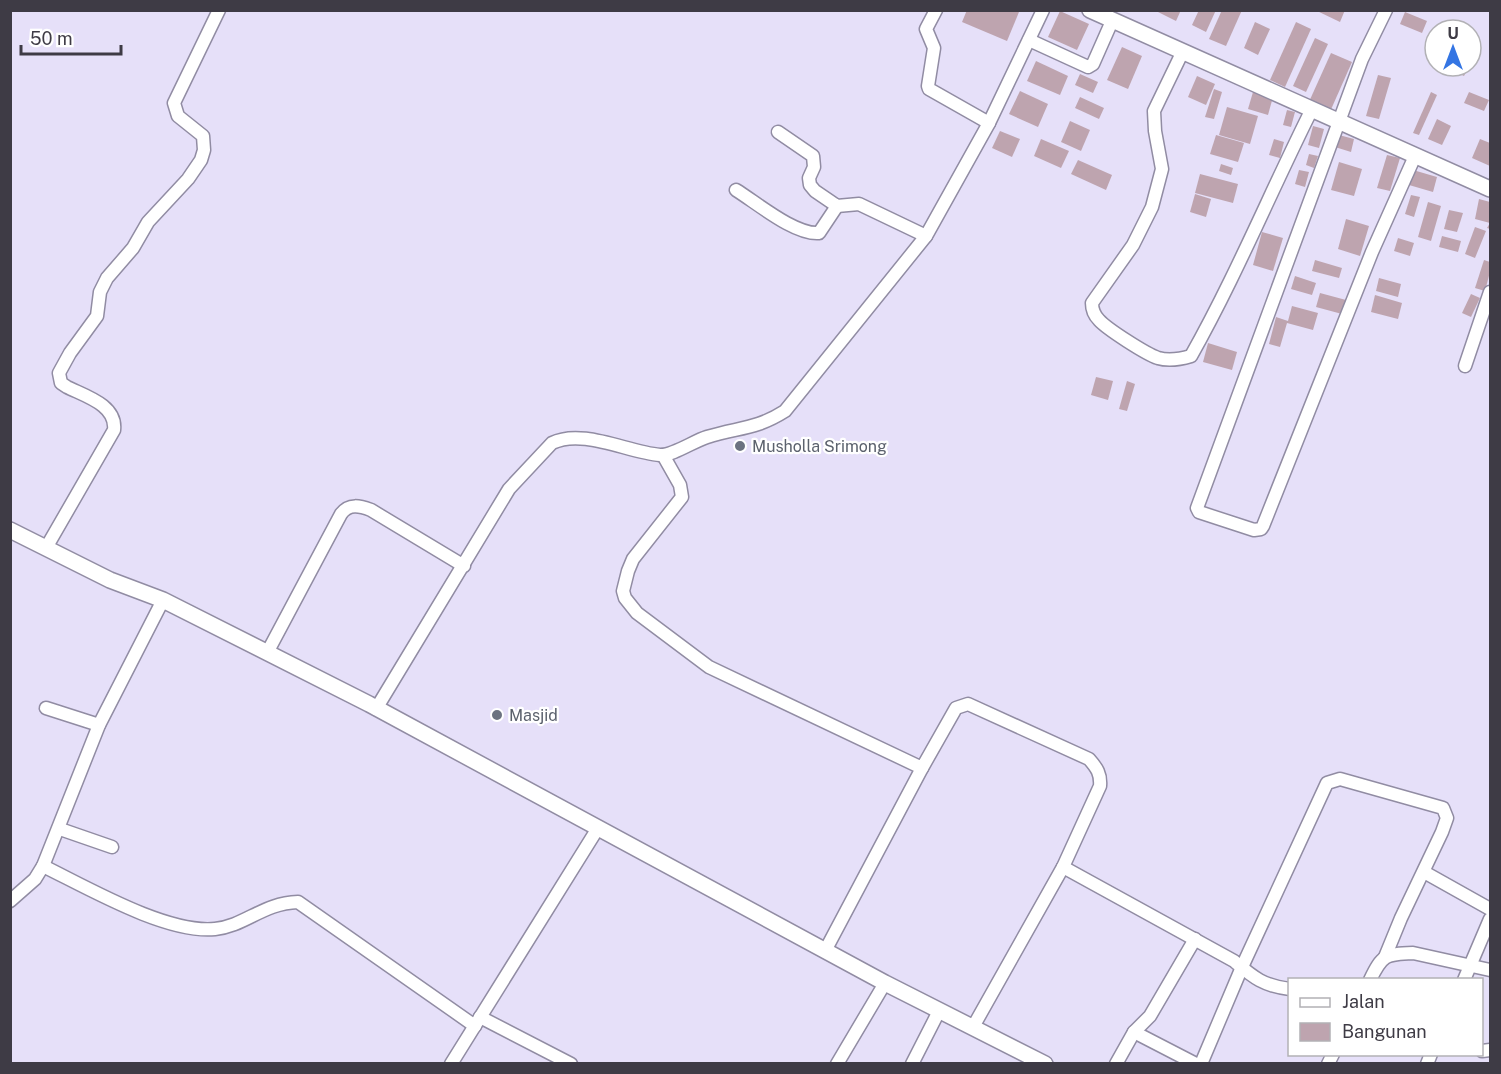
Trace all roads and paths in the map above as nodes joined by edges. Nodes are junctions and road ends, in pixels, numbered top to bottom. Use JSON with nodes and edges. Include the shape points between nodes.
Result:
{"nodes":[{"id":1,"x":219,"y":10,"type":"edge"},
{"id":2,"x":936,"y":10,"type":"edge"},
{"id":3,"x":1043,"y":10,"type":"edge"},
{"id":4,"x":1090,"y":10,"type":"edge"},
{"id":5,"x":1386,"y":10,"type":"edge"},
{"id":6,"x":1112,"y":21,"type":"junction"},
{"id":7,"x":1029,"y":40,"type":"junction"},
{"id":8,"x":1182,"y":53,"type":"junction"},
{"id":9,"x":1311,"y":111,"type":"junction"},
{"id":10,"x":988,"y":123,"type":"junction"},
{"id":11,"x":1340,"y":123,"type":"junction"},
{"id":12,"x":778,"y":132,"type":"dead end"},
{"id":13,"x":1415,"y":156,"type":"junction"},
{"id":14,"x":1491,"y":189,"type":"edge"},
{"id":15,"x":736,"y":190,"type":"dead end"},
{"id":16,"x":837,"y":206,"type":"junction"},
{"id":17,"x":926,"y":236,"type":"junction"},
{"id":18,"x":1491,"y":292,"type":"edge"},
{"id":19,"x":1465,"y":366,"type":"dead end"},
{"id":20,"x":663,"y":455,"type":"junction"},
{"id":21,"x":10,"y":530,"type":"edge"},
{"id":22,"x":46,"y":549,"type":"junction"},
{"id":23,"x":464,"y":566,"type":"junction"},
{"id":24,"x":163,"y":600,"type":"junction"},
{"id":25,"x":267,"y":652,"type":"junction"},
{"id":26,"x":46,"y":708,"type":"dead end"},
{"id":27,"x":376,"y":709,"type":"junction"},
{"id":28,"x":99,"y":725,"type":"junction"},
{"id":29,"x":922,"y":768,"type":"junction"},
{"id":30,"x":598,"y":828,"type":"junction"},
{"id":31,"x":60,"y":829,"type":"junction"},
{"id":32,"x":112,"y":847,"type":"dead end"},
{"id":33,"x":43,"y":866,"type":"junction"},
{"id":34,"x":1063,"y":867,"type":"junction"},
{"id":35,"x":1424,"y":872,"type":"junction"},
{"id":36,"x":10,"y":901,"type":"edge"},
{"id":37,"x":1491,"y":909,"type":"edge"},
{"id":38,"x":1491,"y":919,"type":"edge"},
{"id":39,"x":1195,"y":939,"type":"junction"},
{"id":40,"x":825,"y":951,"type":"junction"},
{"id":41,"x":1385,"y":957,"type":"junction"},
{"id":42,"x":1242,"y":967,"type":"junction"},
{"id":43,"x":1469,"y":967,"type":"junction"},
{"id":44,"x":1491,"y":970,"type":"edge"},
{"id":45,"x":1371,"y":978,"type":"edge"},
{"id":46,"x":1465,"y":978,"type":"edge"},
{"id":47,"x":885,"y":983,"type":"junction"},
{"id":48,"x":1288,"y":989,"type":"edge"},
{"id":49,"x":939,"y":1011,"type":"junction"},
{"id":50,"x":478,"y":1022,"type":"junction"},
{"id":51,"x":973,"y":1027,"type":"junction"},
{"id":52,"x":1134,"y":1032,"type":"junction"},
{"id":53,"x":451,"y":1064,"type":"edge"},
{"id":54,"x":571,"y":1064,"type":"edge"},
{"id":55,"x":837,"y":1064,"type":"edge"},
{"id":56,"x":912,"y":1064,"type":"edge"},
{"id":57,"x":1045,"y":1064,"type":"edge"},
{"id":58,"x":1116,"y":1064,"type":"edge"},
{"id":59,"x":1196,"y":1064,"type":"edge"},
{"id":60,"x":1201,"y":1064,"type":"edge"}],
"edges":[{"from":1,"to":22,"type":"street","via":[[174,102],[178,116],[203,136],[201,160],[148,222],[133,248],[107,279],[100,292],[98,316],[59,373],[61,383],[104,406],[115,425]]},
{"from":2,"to":10,"type":"street","via":[[926,29],[934,48],[929,89]]},
{"from":3,"to":7,"type":"street"},
{"from":4,"to":6,"type":"street"},
{"from":5,"to":11,"type":"street","via":[[1362,59]]},
{"from":6,"to":7,"type":"street","via":[[1093,64],[1088,67]]},
{"from":6,"to":8,"type":"street"},
{"from":7,"to":10,"type":"street"},
{"from":8,"to":9,"type":"street"},
{"from":8,"to":9,"type":"street","via":[[1154,111],[1162,169],[1152,207],[1133,245],[1092,303],[1099,320],[1158,358],[1191,356],[1240,264]]},
{"from":9,"to":11,"type":"street"},
{"from":10,"to":17,"type":"street"},
{"from":11,"to":13,"type":"street"},
{"from":11,"to":13,"type":"street","via":[[1197,508],[1200,512],[1254,530],[1263,526],[1372,252]]},
{"from":12,"to":16,"type":"street","via":[[813,156],[810,185]]},
{"from":13,"to":14,"type":"street"},
{"from":15,"to":16,"type":"street","via":[[798,229],[813,233],[819,233]]},
{"from":16,"to":17,"type":"street","via":[[859,204]]},
{"from":17,"to":20,"type":"street","via":[[785,411],[767,422],[707,437]]},
{"from":18,"to":19,"type":"street"},
{"from":20,"to":23,"type":"street","via":[[578,438],[552,443],[509,489]]},
{"from":20,"to":29,"type":"street","via":[[680,485],[682,497],[633,559],[628,571],[623,591],[637,613],[709,667]]},
{"from":21,"to":22,"type":"street"},
{"from":22,"to":24,"type":"street"},
{"from":23,"to":25,"type":"street","via":[[371,510],[349,507],[341,514]]},
{"from":23,"to":27,"type":"street"},
{"from":24,"to":25,"type":"street"},
{"from":24,"to":28,"type":"street"},
{"from":25,"to":27,"type":"street"},
{"from":26,"to":28,"type":"street"},
{"from":27,"to":30,"type":"street"},
{"from":28,"to":31,"type":"street"},
{"from":29,"to":34,"type":"street","via":[[956,708],[963,704],[1089,759],[1101,777],[1100,786]]},
{"from":29,"to":40,"type":"street"},
{"from":30,"to":40,"type":"street"},
{"from":30,"to":50,"type":"street"},
{"from":31,"to":32,"type":"street"},
{"from":31,"to":33,"type":"street"},
{"from":33,"to":36,"type":"street","via":[[35,879]]},
{"from":33,"to":50,"type":"street","via":[[163,921],[194,929],[216,929],[271,906],[298,903]]},
{"from":34,"to":39,"type":"street"},
{"from":34,"to":51,"type":"street"},
{"from":35,"to":37,"type":"street"},
{"from":35,"to":41,"type":"street"},
{"from":35,"to":42,"type":"street","via":[[1447,818],[1443,808],[1340,779],[1327,783]]},
{"from":38,"to":43,"type":"street"},
{"from":39,"to":42,"type":"street"},
{"from":39,"to":52,"type":"street","via":[[1150,1016]]},
{"from":40,"to":47,"type":"street"},
{"from":41,"to":43,"type":"street","via":[[1413,953]]},
{"from":41,"to":45,"type":"street","via":[[1379,960]]},
{"from":42,"to":48,"type":"street","via":[[1258,981]]},
{"from":42,"to":60,"type":"street"},
{"from":43,"to":44,"type":"street"},
{"from":43,"to":46,"type":"street"},
{"from":47,"to":49,"type":"street"},
{"from":47,"to":55,"type":"street"},
{"from":49,"to":51,"type":"street"},
{"from":49,"to":56,"type":"street"},
{"from":50,"to":53,"type":"street"},
{"from":50,"to":54,"type":"street"},
{"from":51,"to":57,"type":"street"},
{"from":52,"to":58,"type":"street"},
{"from":52,"to":59,"type":"street"}]}
